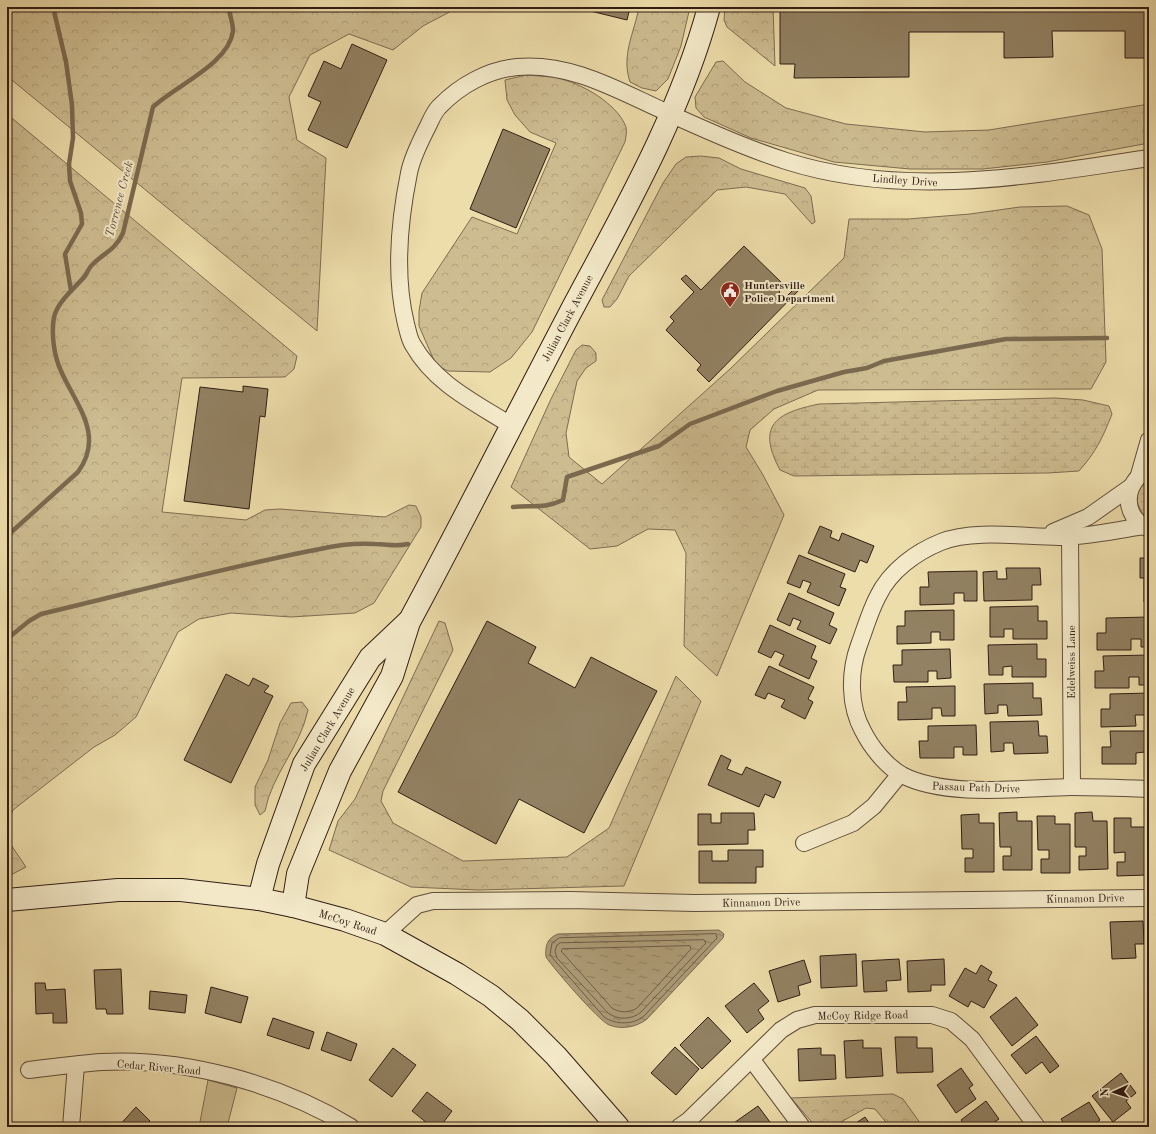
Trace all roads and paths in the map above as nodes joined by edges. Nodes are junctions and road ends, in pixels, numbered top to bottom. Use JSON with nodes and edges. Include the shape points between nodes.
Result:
{"nodes":[{"id":1,"x":709,"y":7,"type":"edge"},
{"id":2,"x":671,"y":114,"type":"junction"},
{"id":3,"x":1149,"y":158,"type":"edge"},
{"id":4,"x":512,"y":426,"type":"junction"},
{"id":5,"x":1149,"y":440,"type":"edge"},
{"id":6,"x":1140,"y":476,"type":"edge"},
{"id":7,"x":1146,"y":528,"type":"edge"},
{"id":8,"x":1039,"y":535,"type":"junction"},
{"id":9,"x":1070,"y":536,"type":"junction"},
{"id":10,"x":409,"y":622,"type":"junction"},
{"id":11,"x":900,"y":774,"type":"junction"},
{"id":12,"x":1072,"y":787,"type":"junction"},
{"id":13,"x":1149,"y":789,"type":"edge"},
{"id":14,"x":804,"y":843,"type":"dead end"},
{"id":15,"x":1149,"y":898,"type":"edge"},
{"id":16,"x":258,"y":899,"type":"junction"},
{"id":17,"x":7,"y":900,"type":"edge"},
{"id":18,"x":293,"y":906,"type":"junction"},
{"id":19,"x":385,"y":934,"type":"junction"},
{"id":20,"x":752,"y":1060,"type":"junction"},
{"id":21,"x":76,"y":1065,"type":"junction"},
{"id":22,"x":29,"y":1070,"type":"dead end"},
{"id":23,"x":71,"y":1127,"type":"edge"},
{"id":24,"x":351,"y":1127,"type":"edge"},
{"id":25,"x":618,"y":1127,"type":"edge"},
{"id":26,"x":679,"y":1127,"type":"edge"},
{"id":27,"x":802,"y":1127,"type":"edge"},
{"id":28,"x":1037,"y":1127,"type":"edge"}],
"edges":[{"from":1,"to":2,"type":"street","name":"Julian Clark Avenue","via":[[694,56]]},
{"from":2,"to":3,"type":"street","name":"Lindley Drive","via":[[739,144],[787,161],[828,172],[881,179],[965,182]]},
{"from":2,"to":4,"type":"street","name":"Julian Clark Avenue","via":[[624,211]]},
{"from":2,"to":4,"type":"street","name":"Lindley Drive","via":[[592,78],[551,67],[517,67],[487,72],[462,88],[438,108],[423,136],[409,171],[398,255],[402,308],[411,342],[426,367],[446,384]]},
{"from":4,"to":10,"type":"street","name":"Julian Clark Avenue"},
{"from":5,"to":6,"type":"street"},
{"from":6,"to":7,"type":"street","via":[[1129,493],[1129,504],[1132,514]]},
{"from":6,"to":8,"type":"street","name":"Passau Path Drive","via":[[1088,517]]},
{"from":7,"to":9,"type":"street","name":"Passau Path Drive"},
{"from":8,"to":9,"type":"street","name":"Passau Path Drive"},
{"from":8,"to":11,"type":"street","name":"Passau Path Drive","via":[[968,536],[944,541],[926,548],[907,561],[878,595],[858,648],[853,667],[852,687],[858,723],[877,751]]},
{"from":9,"to":12,"type":"street","name":"Edelweiss Lane"},
{"from":10,"to":16,"type":"street","name":"Julian Clark Avenue","via":[[370,658],[304,764]]},
{"from":10,"to":18,"type":"street","name":"Julian Clark Avenue","via":[[392,676],[340,771],[298,874]]},
{"from":11,"to":12,"type":"street","name":"Passau Path Drive","via":[[941,787]]},
{"from":11,"to":14,"type":"street","via":[[874,806],[853,823]]},
{"from":12,"to":13,"type":"street","name":"Passau Path Drive"},
{"from":15,"to":19,"type":"street","name":"Kinnamon Drive","via":[[695,903],[570,900],[434,901],[417,905]]},
{"from":16,"to":17,"type":"street","name":"McCoy Road","via":[[181,890],[118,890]]},
{"from":16,"to":18,"type":"street","name":"McCoy Road"},
{"from":18,"to":19,"type":"street","name":"McCoy Road","via":[[346,920]]},
{"from":19,"to":25,"type":"street","name":"McCoy Road","via":[[457,974],[491,996],[520,1020],[556,1056]]},
{"from":20,"to":26,"type":"street","name":"McCoy Ridge Road"},
{"from":20,"to":27,"type":"street"},
{"from":20,"to":28,"type":"street","name":"McCoy Ridge Road","via":[[781,1030],[797,1020],[815,1015],[932,1015],[951,1021],[972,1039]]},
{"from":21,"to":22,"type":"street","name":"Cedar River Road"},
{"from":21,"to":23,"type":"street"},
{"from":21,"to":24,"type":"street","name":"Cedar River Road","via":[[138,1062],[217,1073],[271,1089]]}]}
